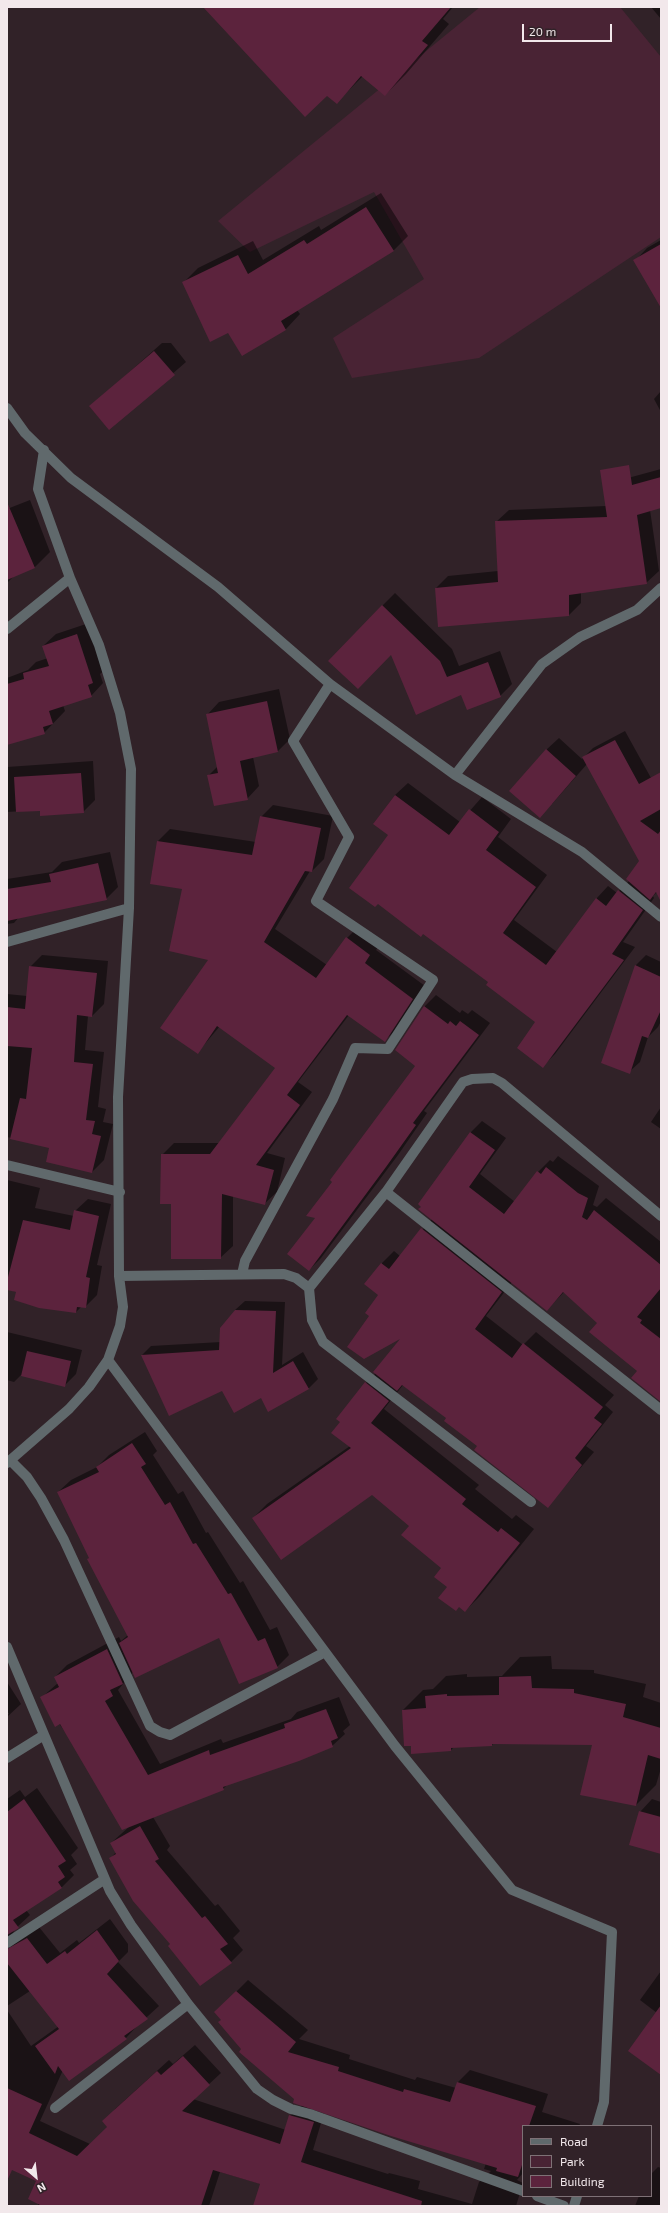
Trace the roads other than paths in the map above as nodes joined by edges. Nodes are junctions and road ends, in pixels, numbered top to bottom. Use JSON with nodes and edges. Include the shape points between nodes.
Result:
{"nodes":[{"id":1,"x":7,"y":408,"type":"edge"},
{"id":2,"x":44,"y":450,"type":"junction"},
{"id":3,"x":70,"y":578,"type":"junction"},
{"id":4,"x":661,"y":588,"type":"edge"},
{"id":5,"x":7,"y":629,"type":"edge"},
{"id":6,"x":330,"y":684,"type":"junction"},
{"id":7,"x":455,"y":775,"type":"junction"},
{"id":8,"x":129,"y":908,"type":"junction"},
{"id":9,"x":661,"y":917,"type":"edge"},
{"id":10,"x":7,"y":942,"type":"edge"},
{"id":11,"x":7,"y":1165,"type":"edge"},
{"id":12,"x":120,"y":1192,"type":"junction"},
{"id":13,"x":386,"y":1192,"type":"junction"},
{"id":14,"x":661,"y":1216,"type":"edge"},
{"id":15,"x":242,"y":1274,"type":"junction"},
{"id":16,"x":119,"y":1276,"type":"junction"},
{"id":17,"x":309,"y":1288,"type":"junction"},
{"id":18,"x":108,"y":1360,"type":"junction"},
{"id":19,"x":661,"y":1410,"type":"edge"},
{"id":20,"x":9,"y":1462,"type":"edge"},
{"id":21,"x":531,"y":1502,"type":"dead end"},
{"id":22,"x":7,"y":1647,"type":"edge"},
{"id":23,"x":325,"y":1652,"type":"junction"},
{"id":24,"x":44,"y":1735,"type":"junction"},
{"id":25,"x":7,"y":1758,"type":"edge"},
{"id":26,"x":105,"y":1879,"type":"junction"},
{"id":27,"x":7,"y":1943,"type":"edge"},
{"id":28,"x":188,"y":2004,"type":"junction"},
{"id":29,"x":55,"y":2108,"type":"dead end"},
{"id":30,"x":597,"y":2125,"type":"edge"},
{"id":31,"x":522,"y":2191,"type":"edge"},
{"id":32,"x":540,"y":2197,"type":"edge"},
{"id":33,"x":564,"y":2206,"type":"edge"}],
"edges":[{"from":1,"to":2,"type":"street","via":[[25,432]]},
{"from":2,"to":3,"type":"street","via":[[38,489]]},
{"from":2,"to":6,"type":"street","via":[[72,478],[102,502],[218,587]]},
{"from":3,"to":5,"type":"street"},
{"from":3,"to":8,"type":"street","via":[[99,645],[120,713],[131,769]]},
{"from":4,"to":7,"type":"street","via":[[637,610],[580,637],[542,664]]},
{"from":6,"to":7,"type":"street"},
{"from":6,"to":15,"type":"street","via":[[293,741],[349,837],[316,901],[433,980],[388,1050],[355,1048],[333,1099],[246,1261]]},
{"from":7,"to":9,"type":"street","via":[[582,852]]},
{"from":8,"to":10,"type":"street"},
{"from":8,"to":12,"type":"street","via":[[118,1097]]},
{"from":11,"to":12,"type":"street"},
{"from":12,"to":16,"type":"street"},
{"from":13,"to":14,"type":"street","via":[[463,1082],[493,1078]]},
{"from":13,"to":17,"type":"street"},
{"from":13,"to":19,"type":"street"},
{"from":15,"to":16,"type":"street"},
{"from":15,"to":17,"type":"street","via":[[284,1274],[296,1278]]},
{"from":16,"to":18,"type":"street","via":[[123,1307],[120,1326]]},
{"from":17,"to":21,"type":"street","via":[[312,1320],[323,1342]]},
{"from":18,"to":20,"type":"street","via":[[69,1409]]},
{"from":18,"to":23,"type":"street"},
{"from":20,"to":23,"type":"street","via":[[30,1482],[64,1540],[150,1726],[170,1735]]},
{"from":22,"to":24,"type":"street"},
{"from":23,"to":30,"type":"street","via":[[395,1746],[512,1890],[612,1932],[604,2102]]},
{"from":24,"to":25,"type":"street"},
{"from":24,"to":26,"type":"street"},
{"from":26,"to":27,"type":"street"},
{"from":26,"to":28,"type":"street","via":[[131,1925]]},
{"from":28,"to":29,"type":"street"},
{"from":28,"to":31,"type":"street","via":[[257,2089],[273,2100],[291,2109]]},
{"from":32,"to":33,"type":"street"}]}
